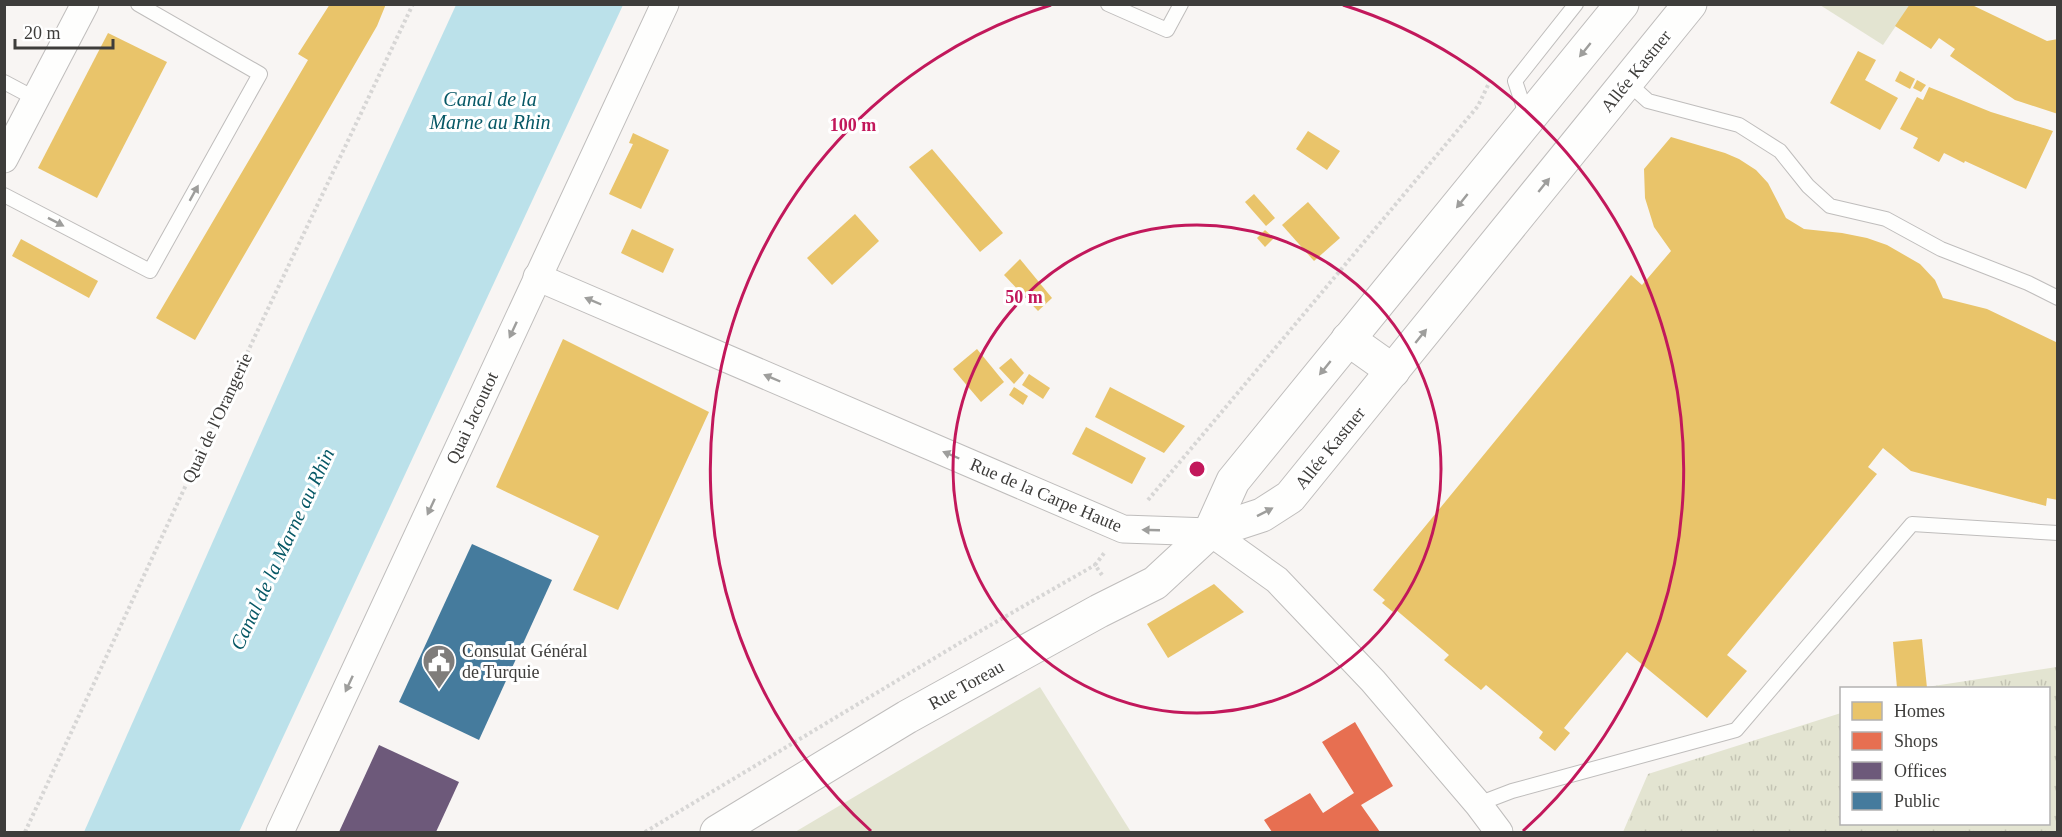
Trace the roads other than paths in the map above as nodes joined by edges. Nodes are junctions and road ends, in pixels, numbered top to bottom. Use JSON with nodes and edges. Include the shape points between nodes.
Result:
{"nodes":[{"id":1,"x":86,"y":4,"type":"edge"},
{"id":2,"x":138,"y":4,"type":"edge"},
{"id":3,"x":665,"y":4,"type":"edge"},
{"id":4,"x":1108,"y":4,"type":"edge"},
{"id":5,"x":1181,"y":4,"type":"edge"},
{"id":6,"x":1576,"y":4,"type":"edge"},
{"id":7,"x":1622,"y":4,"type":"edge"},
{"id":8,"x":1690,"y":4,"type":"edge"},
{"id":9,"x":4,"y":82,"type":"edge"},
{"id":10,"x":1627,"y":82,"type":"junction"},
{"id":11,"x":36,"y":99,"type":"junction"},
{"id":12,"x":1528,"y":119,"type":"junction"},
{"id":13,"x":4,"y":159,"type":"edge"},
{"id":14,"x":4,"y":195,"type":"edge"},
{"id":15,"x":537,"y":277,"type":"junction"},
{"id":16,"x":2058,"y":298,"type":"edge"},
{"id":17,"x":1348,"y":339,"type":"junction"},
{"id":18,"x":1393,"y":371,"type":"junction"},
{"id":19,"x":1210,"y":532,"type":"junction"},
{"id":20,"x":2058,"y":533,"type":"edge"},
{"id":21,"x":1478,"y":804,"type":"junction"},
{"id":22,"x":280,"y":832,"type":"edge"},
{"id":23,"x":717,"y":832,"type":"edge"},
{"id":24,"x":1499,"y":832,"type":"edge"}],
"edges":[{"from":1,"to":11,"type":"street"},
{"from":14,"to":2,"type":"lane","one_way":true,"via":[[150,271],[260,74]]},
{"from":3,"to":15,"type":"street","name":"Quai Jacoutot"},
{"from":4,"to":5,"type":"lane","via":[[1167,30]]},
{"from":6,"to":12,"type":"lane","via":[[1515,81]]},
{"from":7,"to":12,"type":"main road","one_way":true},
{"from":8,"to":10,"type":"main road","name":"Allée Kastner"},
{"from":9,"to":11,"type":"lane"},
{"from":10,"to":16,"type":"lane","via":[[1648,101],[1739,125],[1780,151],[1830,206],[1886,219],[1941,249]]},
{"from":18,"to":10,"type":"main road","name":"Allée Kastner","one_way":true},
{"from":11,"to":13,"type":"street"},
{"from":12,"to":17,"type":"main road","one_way":true},
{"from":19,"to":15,"type":"street","name":"Rue de la Carpe Haute","one_way":true,"via":[[1123,529]]},
{"from":15,"to":22,"type":"street","name":"Quai Jacoutot","one_way":true},
{"from":17,"to":18,"type":"main road"},
{"from":17,"to":19,"type":"main road","one_way":true,"via":[[1233,481]]},
{"from":19,"to":18,"type":"main road","name":"Allée Kastner","one_way":true,"via":[[1262,515],[1290,497]]},
{"from":19,"to":21,"type":"street","via":[[1277,580],[1373,681]]},
{"from":19,"to":23,"type":"main road","name":"Rue Toreau","via":[[1155,583],[907,717]]},
{"from":20,"to":21,"type":"lane","via":[[1912,524],[1736,730],[1512,791]]},
{"from":21,"to":24,"type":"street"}]}
